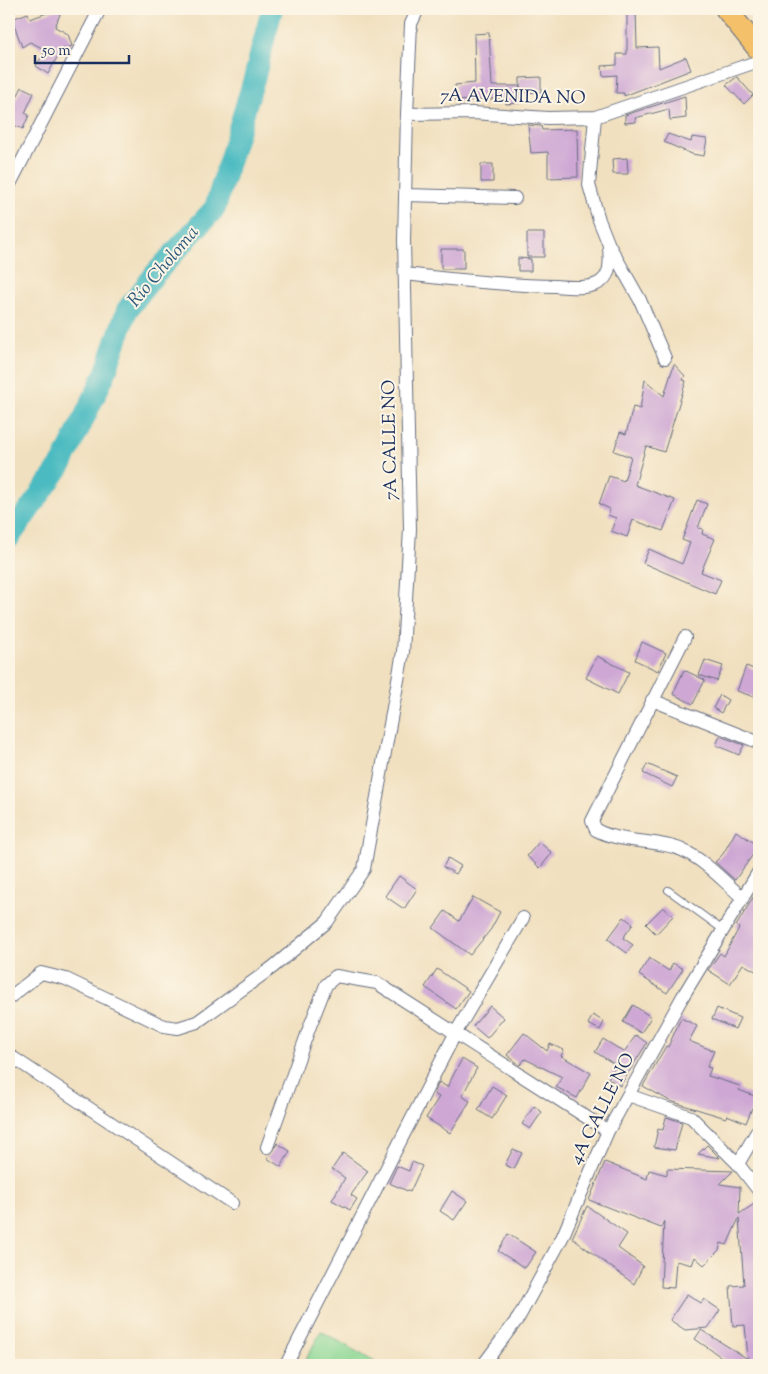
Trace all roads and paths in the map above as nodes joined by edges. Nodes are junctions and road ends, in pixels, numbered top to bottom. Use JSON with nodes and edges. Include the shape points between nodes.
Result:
{"nodes":[{"id":1,"x":100,"y":9,"type":"edge"},
{"id":2,"x":418,"y":9,"type":"edge"},
{"id":3,"x":726,"y":9,"type":"edge"},
{"id":4,"x":759,"y":50,"type":"edge"},
{"id":5,"x":759,"y":61,"type":"edge"},
{"id":6,"x":407,"y":114,"type":"junction"},
{"id":7,"x":595,"y":117,"type":"junction"},
{"id":8,"x":9,"y":186,"type":"edge"},
{"id":9,"x":406,"y":195,"type":"junction"},
{"id":10,"x":514,"y":198,"type":"dead end"},
{"id":11,"x":609,"y":245,"type":"junction"},
{"id":12,"x":405,"y":274,"type":"junction"},
{"id":13,"x":665,"y":358,"type":"dead end"},
{"id":14,"x":685,"y":637,"type":"dead end"},
{"id":15,"x":652,"y":700,"type":"junction"},
{"id":16,"x":755,"y":741,"type":"dead end"},
{"id":17,"x":759,"y":871,"type":"edge"},
{"id":18,"x":668,"y":890,"type":"dead end"},
{"id":19,"x":743,"y":898,"type":"junction"},
{"id":20,"x":523,"y":918,"type":"dead end"},
{"id":21,"x":724,"y":931,"type":"junction"},
{"id":22,"x":9,"y":998,"type":"edge"},
{"id":23,"x":455,"y":1034,"type":"junction"},
{"id":24,"x":9,"y":1055,"type":"edge"},
{"id":25,"x":628,"y":1095,"type":"junction"},
{"id":26,"x":759,"y":1128,"type":"edge"},
{"id":27,"x":608,"y":1131,"type":"junction"},
{"id":28,"x":267,"y":1147,"type":"dead end"},
{"id":29,"x":738,"y":1164,"type":"junction"},
{"id":30,"x":759,"y":1191,"type":"edge"},
{"id":31,"x":232,"y":1203,"type":"dead end"},
{"id":32,"x":286,"y":1365,"type":"edge"},
{"id":33,"x":483,"y":1365,"type":"edge"}],
"edges":[{"from":1,"to":8,"type":"street"},
{"from":2,"to":6,"type":"street","name":"7A CALLE NO","via":[[411,24]]},
{"from":3,"to":4,"type":"highway"},
{"from":5,"to":7,"type":"street","name":"7A AVENIDA NO"},
{"from":6,"to":7,"type":"street","name":"7A AVENIDA NO"},
{"from":6,"to":9,"type":"street","name":"7A CALLE NO"},
{"from":7,"to":11,"type":"street","via":[[589,185]]},
{"from":9,"to":10,"type":"street"},
{"from":9,"to":12,"type":"street","name":"7A CALLE NO"},
{"from":11,"to":12,"type":"street","via":[[607,276],[596,284],[574,287],[498,285]]},
{"from":11,"to":13,"type":"street","via":[[640,300]]},
{"from":12,"to":22,"type":"street","name":"7A CALLE NO","via":[[410,528],[403,652],[364,869],[327,922],[273,967],[197,1022],[178,1028],[164,1026],[66,979],[41,973]]},
{"from":14,"to":15,"type":"street"},
{"from":15,"to":16,"type":"street"},
{"from":15,"to":19,"type":"street","via":[[597,807],[592,821],[596,830],[607,836],[681,849],[697,858]]},
{"from":17,"to":19,"type":"street","name":"4A CALLE NO"},
{"from":18,"to":21,"type":"lane"},
{"from":19,"to":21,"type":"street","name":"4A CALLE NO"},
{"from":20,"to":23,"type":"street"},
{"from":21,"to":25,"type":"street","name":"4A CALLE NO","via":[[683,996]]},
{"from":23,"to":27,"type":"street"},
{"from":23,"to":28,"type":"street","via":[[377,983],[336,976],[326,985]]},
{"from":23,"to":32,"type":"street"},
{"from":24,"to":31,"type":"street"},
{"from":25,"to":27,"type":"street","name":"4A CALLE NO"},
{"from":25,"to":29,"type":"street","via":[[691,1117]]},
{"from":26,"to":29,"type":"street"},
{"from":27,"to":33,"type":"street","name":"4A CALLE NO","via":[[562,1238],[519,1317]]},
{"from":29,"to":30,"type":"street"}]}
